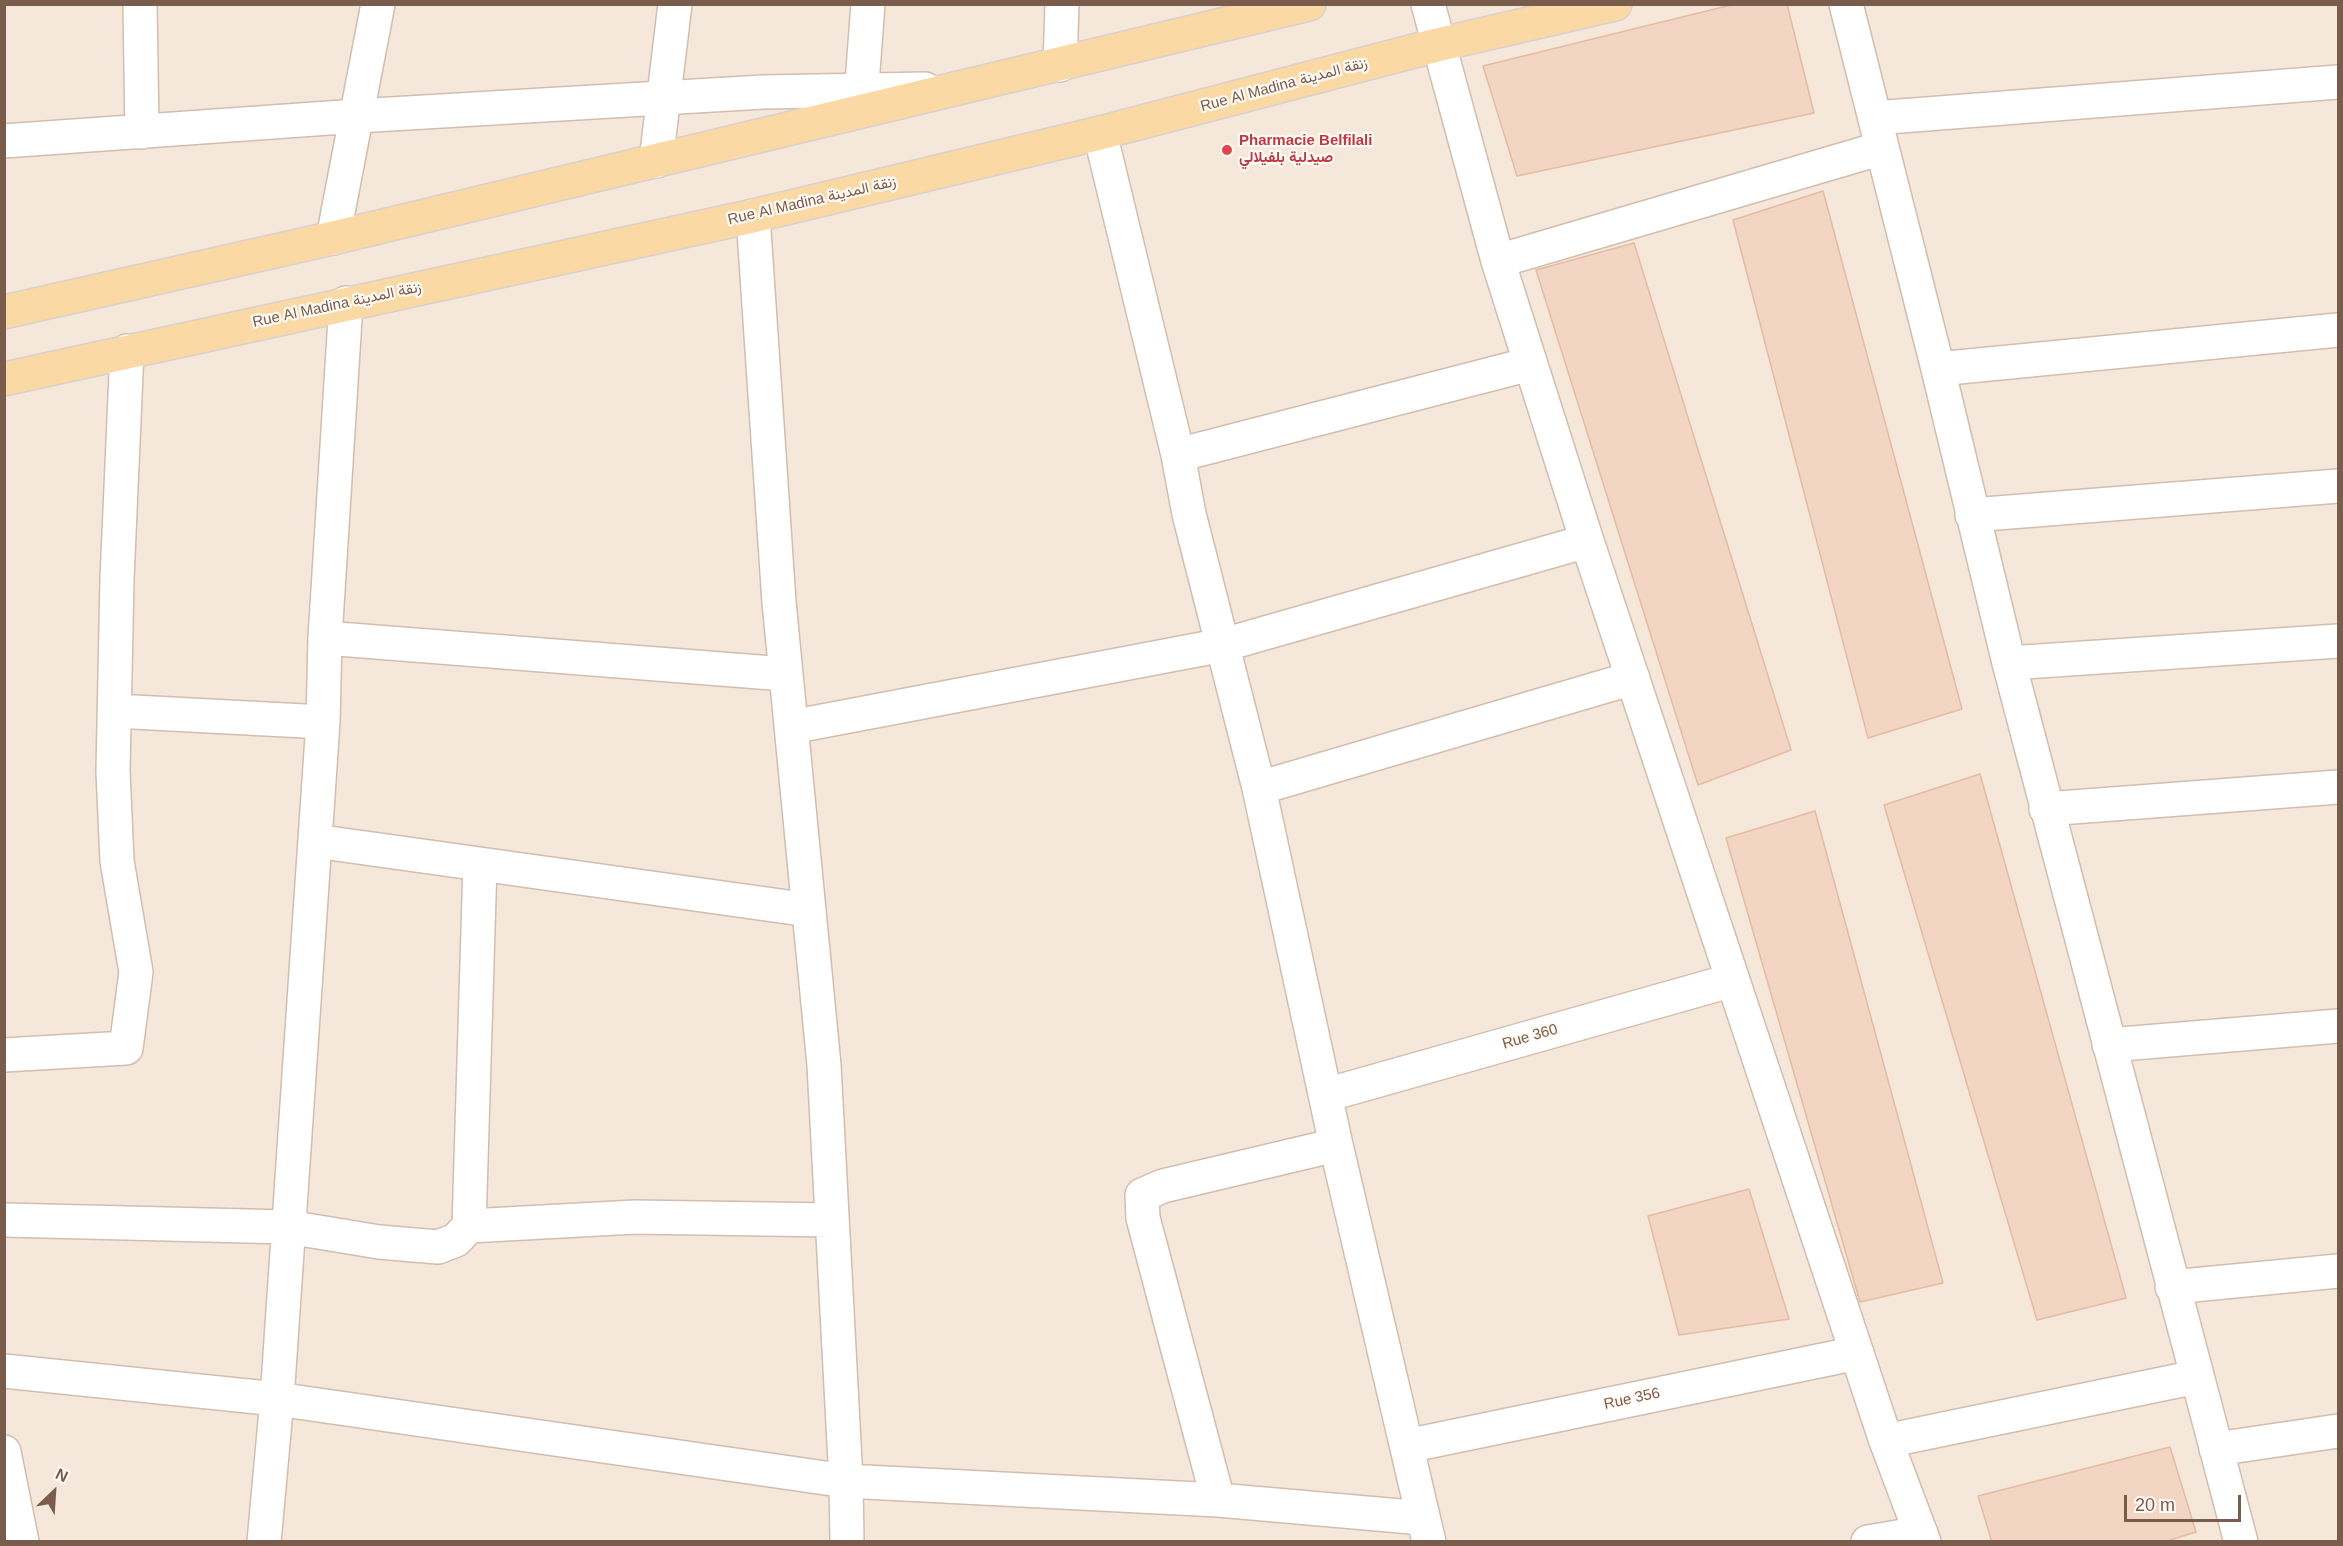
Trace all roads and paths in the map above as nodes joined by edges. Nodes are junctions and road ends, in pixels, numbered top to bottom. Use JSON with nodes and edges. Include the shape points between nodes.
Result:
{"nodes":[{"id":1,"x":140,"y":4,"type":"edge"},
{"id":2,"x":378,"y":4,"type":"edge"},
{"id":3,"x":675,"y":4,"type":"edge"},
{"id":4,"x":868,"y":4,"type":"edge"},
{"id":5,"x":1062,"y":4,"type":"edge"},
{"id":6,"x":1309,"y":4,"type":"edge"},
{"id":7,"x":1428,"y":4,"type":"edge"},
{"id":8,"x":1615,"y":4,"type":"edge"},
{"id":9,"x":1846,"y":4,"type":"edge"},
{"id":10,"x":1252,"y":11,"type":"edge"},
{"id":11,"x":1437,"y":45,"type":"junction"},
{"id":12,"x":1060,"y":65,"type":"junction"},
{"id":13,"x":2338,"y":82,"type":"edge"},
{"id":14,"x":664,"y":98,"type":"junction"},
{"id":15,"x":861,"y":102,"type":"junction"},
{"id":16,"x":357,"y":116,"type":"junction"},
{"id":17,"x":142,"y":132,"type":"junction"},
{"id":18,"x":1101,"y":133,"type":"junction"},
{"id":19,"x":1878,"y":133,"type":"junction"},
{"id":20,"x":4,"y":141,"type":"edge"},
{"id":21,"x":656,"y":162,"type":"junction"},
{"id":22,"x":753,"y":216,"type":"junction"},
{"id":23,"x":333,"y":238,"type":"junction"},
{"id":24,"x":1498,"y":261,"type":"junction"},
{"id":25,"x":346,"y":303,"type":"junction"},
{"id":26,"x":4,"y":312,"type":"edge"},
{"id":27,"x":2338,"y":330,"type":"edge"},
{"id":28,"x":127,"y":351,"type":"junction"},
{"id":29,"x":1530,"y":364,"type":"junction"},
{"id":30,"x":1938,"y":369,"type":"junction"},
{"id":31,"x":4,"y":379,"type":"edge"},
{"id":32,"x":1178,"y":455,"type":"junction"},
{"id":33,"x":2338,"y":486,"type":"edge"},
{"id":34,"x":1972,"y":515,"type":"junction"},
{"id":35,"x":1587,"y":541,"type":"junction"},
{"id":36,"x":325,"y":638,"type":"junction"},
{"id":37,"x":2338,"y":641,"type":"edge"},
{"id":38,"x":1223,"y":645,"type":"junction"},
{"id":39,"x":2008,"y":663,"type":"junction"},
{"id":40,"x":785,"y":674,"type":"junction"},
{"id":41,"x":1633,"y":678,"type":"junction"},
{"id":42,"x":115,"y":711,"type":"junction"},
{"id":43,"x":323,"y":722,"type":"junction"},
{"id":44,"x":791,"y":727,"type":"junction"},
{"id":45,"x":2338,"y":787,"type":"edge"},
{"id":46,"x":1259,"y":788,"type":"junction"},
{"id":47,"x":2046,"y":809,"type":"junction"},
{"id":48,"x":315,"y":841,"type":"junction"},
{"id":49,"x":480,"y":864,"type":"junction"},
{"id":50,"x":809,"y":909,"type":"junction"},
{"id":51,"x":1733,"y":980,"type":"junction"},
{"id":52,"x":2338,"y":1026,"type":"edge"},
{"id":53,"x":2109,"y":1045,"type":"junction"},
{"id":54,"x":4,"y":1055,"type":"edge"},
{"id":55,"x":1326,"y":1095,"type":"junction"},
{"id":56,"x":1336,"y":1145,"type":"junction"},
{"id":57,"x":4,"y":1220,"type":"edge"},
{"id":58,"x":832,"y":1220,"type":"junction"},
{"id":59,"x":469,"y":1226,"type":"junction"},
{"id":60,"x":288,"y":1227,"type":"junction"},
{"id":61,"x":2338,"y":1271,"type":"edge"},
{"id":62,"x":2172,"y":1287,"type":"junction"},
{"id":63,"x":1857,"y":1353,"type":"junction"},
{"id":64,"x":4,"y":1371,"type":"edge"},
{"id":65,"x":2196,"y":1377,"type":"junction"},
{"id":66,"x":277,"y":1399,"type":"junction"},
{"id":67,"x":2338,"y":1431,"type":"edge"},
{"id":68,"x":1886,"y":1441,"type":"junction"},
{"id":69,"x":1407,"y":1446,"type":"junction"},
{"id":70,"x":2216,"y":1449,"type":"junction"},
{"id":71,"x":4,"y":1452,"type":"edge"},
{"id":72,"x":846,"y":1480,"type":"junction"},
{"id":73,"x":1218,"y":1500,"type":"junction"},
{"id":74,"x":1426,"y":1530,"type":"edge"},
{"id":75,"x":1922,"y":1537,"type":"edge"},
{"id":76,"x":22,"y":1542,"type":"edge"},
{"id":77,"x":264,"y":1542,"type":"edge"},
{"id":78,"x":847,"y":1542,"type":"edge"},
{"id":79,"x":1868,"y":1542,"type":"edge"},
{"id":80,"x":2241,"y":1542,"type":"edge"}],
"edges":[{"from":1,"to":17,"type":"street"},
{"from":2,"to":16,"type":"street"},
{"from":3,"to":14,"type":"street"},
{"from":4,"to":15,"type":"street"},
{"from":5,"to":12,"type":"street"},
{"from":6,"to":10,"type":"main road"},
{"from":7,"to":11,"type":"street"},
{"from":8,"to":11,"type":"main road","name":"Rue Al Madina زنقة المدينة"},
{"from":9,"to":19,"type":"street"},
{"from":10,"to":12,"type":"main road"},
{"from":11,"to":18,"type":"main road","name":"Rue Al Madina زنقة المدينة"},
{"from":11,"to":24,"type":"street"},
{"from":12,"to":15,"type":"main road","via":[[962,88]]},
{"from":13,"to":19,"type":"street"},
{"from":14,"to":15,"type":"street","via":[[763,92]]},
{"from":14,"to":16,"type":"street"},
{"from":14,"to":21,"type":"street"},
{"from":15,"to":21,"type":"main road"},
{"from":16,"to":17,"type":"street"},
{"from":16,"to":23,"type":"street"},
{"from":17,"to":20,"type":"street"},
{"from":18,"to":22,"type":"main road","name":"Rue Al Madina زنقة المدينة"},
{"from":18,"to":32,"type":"street"},
{"from":19,"to":24,"type":"street"},
{"from":19,"to":30,"type":"street"},
{"from":21,"to":23,"type":"main road"},
{"from":22,"to":25,"type":"main road","name":"Rue Al Madina زنقة المدينة"},
{"from":22,"to":40,"type":"street"},
{"from":23,"to":26,"type":"main road"},
{"from":24,"to":29,"type":"street"},
{"from":25,"to":28,"type":"main road","name":"Rue Al Madina زنقة المدينة"},
{"from":25,"to":36,"type":"street"},
{"from":27,"to":30,"type":"street"},
{"from":28,"to":31,"type":"main road","name":"Rue Al Madina زنقة المدينة"},
{"from":28,"to":42,"type":"street"},
{"from":29,"to":32,"type":"street"},
{"from":29,"to":35,"type":"street"},
{"from":30,"to":34,"type":"street"},
{"from":32,"to":38,"type":"street"},
{"from":33,"to":34,"type":"street"},
{"from":34,"to":39,"type":"street"},
{"from":35,"to":38,"type":"street"},
{"from":35,"to":41,"type":"street"},
{"from":36,"to":40,"type":"street"},
{"from":36,"to":43,"type":"street"},
{"from":37,"to":39,"type":"street"},
{"from":38,"to":44,"type":"street"},
{"from":38,"to":46,"type":"street"},
{"from":39,"to":47,"type":"street"},
{"from":40,"to":44,"type":"street"},
{"from":41,"to":46,"type":"street"},
{"from":41,"to":51,"type":"street"},
{"from":42,"to":43,"type":"street"},
{"from":42,"to":54,"type":"street","via":[[117,861],[136,972],[126,1048]]},
{"from":43,"to":48,"type":"street"},
{"from":44,"to":50,"type":"street"},
{"from":45,"to":47,"type":"street"},
{"from":46,"to":55,"type":"street"},
{"from":47,"to":53,"type":"street"},
{"from":48,"to":49,"type":"street"},
{"from":48,"to":60,"type":"street"},
{"from":49,"to":50,"type":"street"},
{"from":49,"to":59,"type":"street"},
{"from":50,"to":58,"type":"street","via":[[824,1065]]},
{"from":51,"to":55,"type":"street","name":"Rue 360"},
{"from":51,"to":63,"type":"street"},
{"from":52,"to":53,"type":"street"},
{"from":53,"to":62,"type":"street"},
{"from":55,"to":56,"type":"street"},
{"from":56,"to":69,"type":"street"},
{"from":56,"to":73,"type":"street","via":[[1163,1186],[1142,1195],[1143,1218]]},
{"from":57,"to":60,"type":"street"},
{"from":58,"to":59,"type":"street","via":[[635,1217]]},
{"from":58,"to":72,"type":"street"},
{"from":59,"to":60,"type":"street","via":[[456,1240],[438,1247]]},
{"from":60,"to":66,"type":"street"},
{"from":61,"to":62,"type":"street"},
{"from":62,"to":65,"type":"street"},
{"from":63,"to":68,"type":"street"},
{"from":63,"to":69,"type":"street","name":"Rue 356"},
{"from":64,"to":66,"type":"street"},
{"from":65,"to":68,"type":"street"},
{"from":65,"to":70,"type":"street"},
{"from":66,"to":72,"type":"street"},
{"from":66,"to":77,"type":"street"},
{"from":67,"to":70,"type":"street"},
{"from":68,"to":75,"type":"street"},
{"from":69,"to":74,"type":"street"},
{"from":70,"to":80,"type":"street"},
{"from":71,"to":76,"type":"street"},
{"from":72,"to":73,"type":"street"},
{"from":72,"to":78,"type":"street"},
{"from":73,"to":74,"type":"street"},
{"from":75,"to":79,"type":"street"}]}
